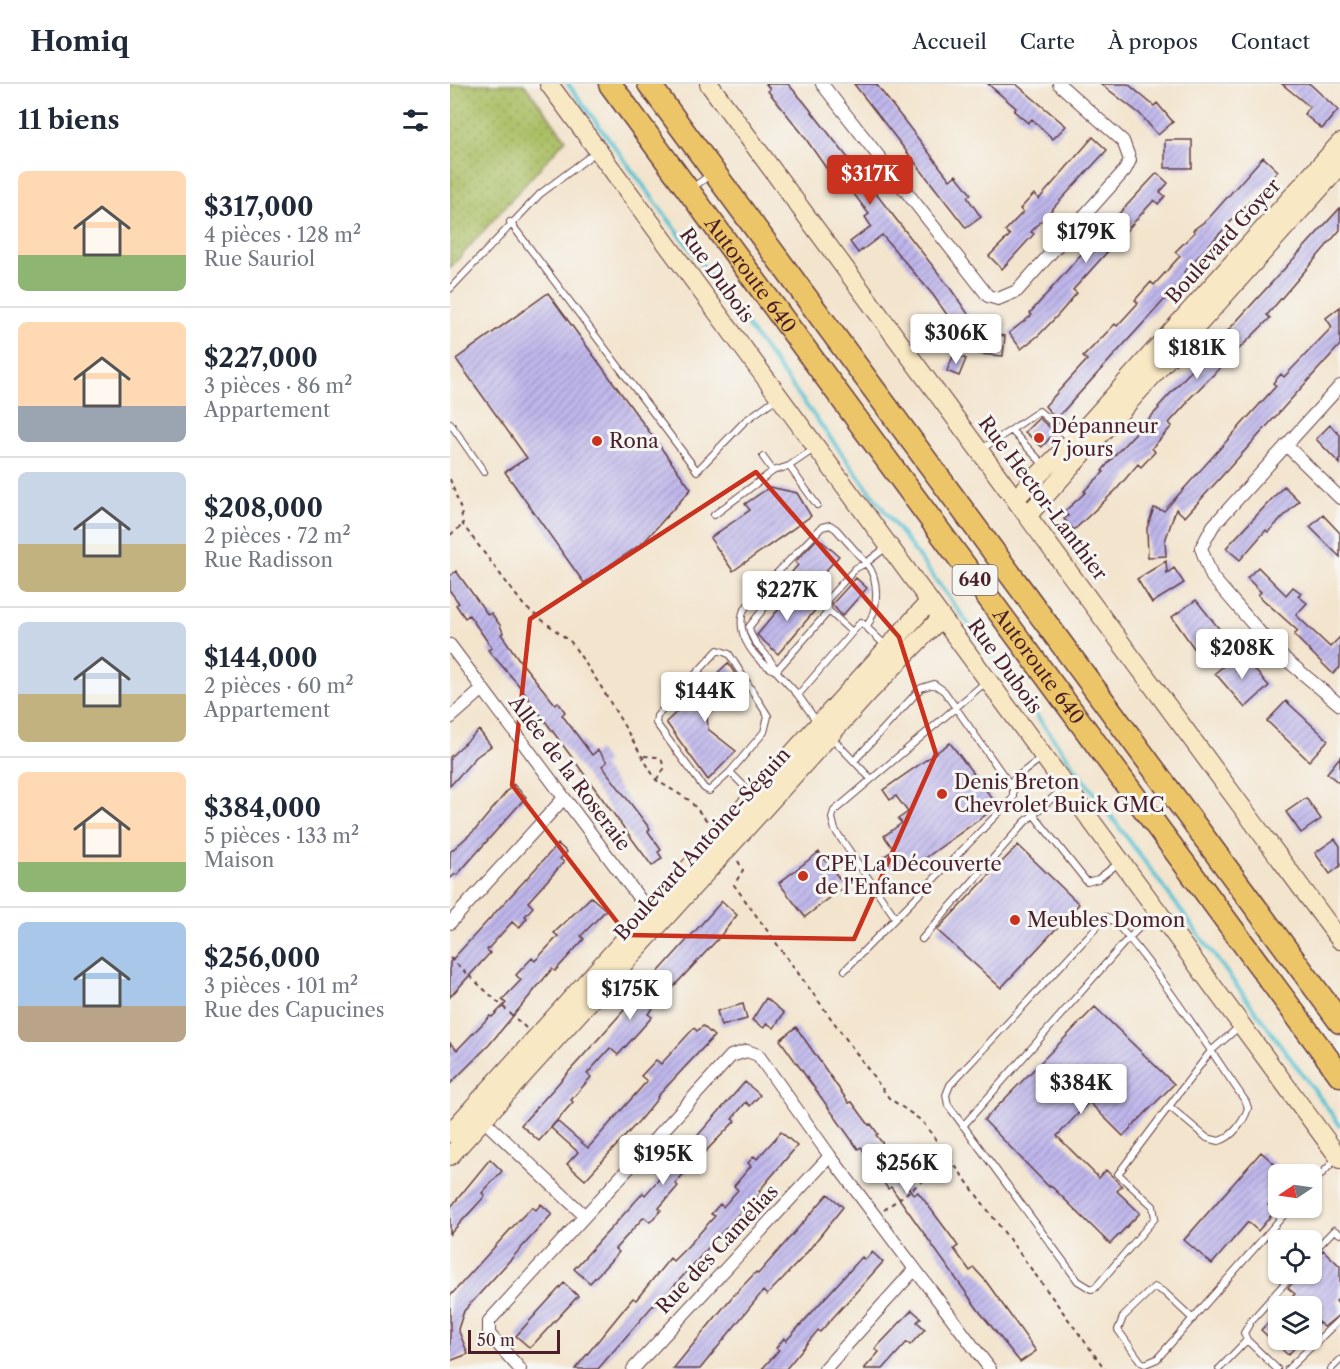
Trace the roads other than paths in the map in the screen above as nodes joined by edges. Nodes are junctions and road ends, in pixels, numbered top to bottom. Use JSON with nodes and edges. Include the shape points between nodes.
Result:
{"nodes":[{"id":1,"x":549,"y":84,"type":"edge"},
{"id":2,"x":610,"y":84,"type":"edge"},
{"id":3,"x":649,"y":84,"type":"edge"},
{"id":4,"x":709,"y":84,"type":"edge"},
{"id":5,"x":822,"y":84,"type":"edge"},
{"id":6,"x":1059,"y":84,"type":"edge"},
{"id":7,"x":1340,"y":143,"type":"edge"},
{"id":8,"x":598,"y":151,"type":"junction"},
{"id":9,"x":1340,"y":166,"type":"edge"},
{"id":10,"x":714,"y":172,"type":"junction"},
{"id":11,"x":689,"y":191,"type":"junction"},
{"id":12,"x":510,"y":222,"type":"junction"},
{"id":13,"x":450,"y":289,"type":"edge"},
{"id":14,"x":1340,"y":386,"type":"edge"},
{"id":15,"x":778,"y":396,"type":"junction"},
{"id":16,"x":450,"y":423,"type":"edge"},
{"id":17,"x":1011,"y":430,"type":"junction"},
{"id":18,"x":1072,"y":440,"type":"junction"},
{"id":19,"x":1286,"y":445,"type":"junction"},
{"id":20,"x":816,"y":448,"type":"junction"},
{"id":21,"x":979,"y":450,"type":"junction"},
{"id":22,"x":763,"y":457,"type":"dead end"},
{"id":23,"x":789,"y":466,"type":"junction"},
{"id":24,"x":1047,"y":468,"type":"junction"},
{"id":25,"x":773,"y":471,"type":"junction"},
{"id":26,"x":484,"y":472,"type":"dead end"},
{"id":27,"x":1340,"y":498,"type":"edge"},
{"id":28,"x":1015,"y":499,"type":"junction"},
{"id":29,"x":817,"y":505,"type":"dead end"},
{"id":30,"x":1028,"y":514,"type":"junction"},
{"id":31,"x":714,"y":515,"type":"dead end"},
{"id":32,"x":888,"y":546,"type":"junction"},
{"id":33,"x":866,"y":563,"type":"junction"},
{"id":34,"x":929,"y":602,"type":"junction"},
{"id":35,"x":829,"y":611,"type":"junction"},
{"id":36,"x":941,"y":618,"type":"junction"},
{"id":37,"x":866,"y":627,"type":"junction"},
{"id":38,"x":852,"y":632,"type":"junction"},
{"id":39,"x":450,"y":645,"type":"edge"},
{"id":40,"x":887,"y":647,"type":"junction"},
{"id":41,"x":776,"y":671,"type":"junction"},
{"id":42,"x":987,"y":680,"type":"junction"},
{"id":43,"x":483,"y":689,"type":"junction"},
{"id":44,"x":798,"y":695,"type":"junction"},
{"id":45,"x":1340,"y":705,"type":"edge"},
{"id":46,"x":955,"y":708,"type":"junction"},
{"id":47,"x":450,"y":718,"type":"edge"},
{"id":48,"x":824,"y":730,"type":"junction"},
{"id":49,"x":1043,"y":756,"type":"junction"},
{"id":50,"x":855,"y":760,"type":"junction"},
{"id":51,"x":730,"y":772,"type":"junction"},
{"id":52,"x":871,"y":779,"type":"junction"},
{"id":53,"x":1009,"y":783,"type":"junction"},
{"id":54,"x":1065,"y":787,"type":"junction"},
{"id":55,"x":564,"y":798,"type":"junction"},
{"id":56,"x":760,"y":801,"type":"junction"},
{"id":57,"x":1033,"y":814,"type":"junction"},
{"id":58,"x":1121,"y":862,"type":"junction"},
{"id":59,"x":1156,"y":910,"type":"junction"},
{"id":60,"x":895,"y":917,"type":"junction"},
{"id":61,"x":654,"y":918,"type":"junction"},
{"id":62,"x":450,"y":923,"type":"edge"},
{"id":63,"x":1129,"y":937,"type":"junction"},
{"id":64,"x":922,"y":939,"type":"dead end"},
{"id":65,"x":1340,"y":940,"type":"edge"},
{"id":66,"x":845,"y":970,"type":"dead end"},
{"id":67,"x":1340,"y":1022,"type":"edge"},
{"id":68,"x":1241,"y":1025,"type":"junction"},
{"id":69,"x":1211,"y":1052,"type":"junction"},
{"id":70,"x":1340,"y":1075,"type":"edge"},
{"id":71,"x":1170,"y":1107,"type":"junction"},
{"id":72,"x":477,"y":1115,"type":"junction"},
{"id":73,"x":963,"y":1126,"type":"junction"},
{"id":74,"x":450,"y":1133,"type":"edge"},
{"id":75,"x":450,"y":1156,"type":"edge"},
{"id":76,"x":830,"y":1156,"type":"junction"},
{"id":77,"x":1339,"y":1158,"type":"edge"},
{"id":78,"x":1322,"y":1174,"type":"edge"},
{"id":79,"x":585,"y":1216,"type":"junction"},
{"id":80,"x":1281,"y":1218,"type":"edge"},
{"id":81,"x":1340,"y":1234,"type":"edge"},
{"id":82,"x":1322,"y":1243,"type":"edge"},
{"id":83,"x":915,"y":1269,"type":"junction"},
{"id":84,"x":1284,"y":1284,"type":"edge"},
{"id":85,"x":1192,"y":1319,"type":"junction"},
{"id":86,"x":1340,"y":1319,"type":"edge"},
{"id":87,"x":1247,"y":1340,"type":"junction"},
{"id":88,"x":1340,"y":1359,"type":"edge"},
{"id":89,"x":520,"y":1369,"type":"edge"},
{"id":90,"x":633,"y":1369,"type":"edge"},
{"id":91,"x":825,"y":1369,"type":"edge"},
{"id":92,"x":990,"y":1369,"type":"edge"},
{"id":93,"x":1220,"y":1369,"type":"edge"},
{"id":94,"x":1277,"y":1369,"type":"edge"},
{"id":95,"x":1288,"y":1369,"type":"edge"},
{"id":96,"x":1331,"y":1369,"type":"edge"}],
"edges":[{"from":1,"to":8,"type":"street","name":"Rue Dubois"},
{"from":2,"to":11,"type":"highway","name":"Autoroute 640","number":"640"},
{"from":3,"to":10,"type":"highway","name":"Autoroute 640","number":"640"},
{"from":4,"to":21,"type":"street","name":"Rue Hector-Lanthier"},
{"from":5,"to":6,"type":"street","via":[[988,296],[998,299],[1017,291],[1131,160],[1123,141]]},
{"from":7,"to":18,"type":"street","name":"Boulevard Goyer"},
{"from":8,"to":12,"type":"lane"},
{"from":8,"to":15,"type":"street","name":"Rue Dubois"},
{"from":9,"to":30,"type":"street","name":"Boulevard Goyer"},
{"from":10,"to":11,"type":"lane"},
{"from":10,"to":67,"type":"highway","name":"Autoroute 640","number":"640"},
{"from":11,"to":70,"type":"highway","name":"Autoroute 640","number":"640"},
{"from":12,"to":13,"type":"lane"},
{"from":12,"to":15,"type":"lane","via":[[697,471],[745,421]]},
{"from":14,"to":19,"type":"street"},
{"from":15,"to":20,"type":"street","name":"Rue Dubois"},
{"from":16,"to":26,"type":"lane"},
{"from":17,"to":18,"type":"lane","via":[[1039,411]]},
{"from":17,"to":21,"type":"lane"},
{"from":17,"to":24,"type":"lane"},
{"from":18,"to":24,"type":"street","name":"Boulevard Goyer"},
{"from":19,"to":27,"type":"street"},
{"from":19,"to":45,"type":"street","via":[[1213,526],[1201,548],[1212,577],[1277,652]]},
{"from":20,"to":23,"type":"lane"},
{"from":20,"to":32,"type":"street","name":"Rue Dubois"},
{"from":21,"to":28,"type":"street","name":"Rue Hector-Lanthier"},
{"from":22,"to":25,"type":"lane"},
{"from":23,"to":25,"type":"lane"},
{"from":23,"to":29,"type":"lane"},
{"from":24,"to":28,"type":"street","name":"Boulevard Goyer"},
{"from":25,"to":31,"type":"lane"},
{"from":28,"to":30,"type":"street","name":"Rue Hector-Lanthier"},
{"from":30,"to":65,"type":"street","name":"Rue Hector-Lanthier"},
{"from":32,"to":33,"type":"lane"},
{"from":32,"to":34,"type":"street","name":"Rue Dubois"},
{"from":33,"to":35,"type":"lane","via":[[856,568],[826,602]]},
{"from":33,"to":37,"type":"lane","via":[[875,581],[874,614]]},
{"from":33,"to":41,"type":"lane","via":[[837,529],[830,525],[822,527],[743,610],[741,633],[763,665]]},
{"from":34,"to":36,"type":"street","name":"Rue Dubois"},
{"from":34,"to":40,"type":"street","name":"Boulevard Antoine-Séguin"},
{"from":35,"to":38,"type":"lane"},
{"from":35,"to":41,"type":"lane"},
{"from":35,"to":41,"type":"lane","via":[[796,584],[780,588],[749,627],[750,636],[771,657]]},
{"from":36,"to":42,"type":"street","name":"Rue Dubois"},
{"from":36,"to":48,"type":"street","name":"Boulevard Antoine-Séguin"},
{"from":37,"to":38,"type":"lane","via":[[861,622]]},
{"from":37,"to":40,"type":"lane"},
{"from":38,"to":44,"type":"lane"},
{"from":39,"to":43,"type":"street","name":"Allée de la Roseraie"},
{"from":40,"to":48,"type":"street","name":"Boulevard Antoine-Séguin"},
{"from":41,"to":44,"type":"lane"},
{"from":42,"to":46,"type":"lane"},
{"from":42,"to":49,"type":"street","name":"Rue Dubois"},
{"from":43,"to":47,"type":"street"},
{"from":43,"to":55,"type":"street","name":"Allée de la Roseraie"},
{"from":44,"to":48,"type":"lane"},
{"from":46,"to":50,"type":"lane","via":[[939,687],[926,685]]},
{"from":46,"to":52,"type":"lane"},
{"from":46,"to":53,"type":"lane"},
{"from":48,"to":50,"type":"lane"},
{"from":48,"to":56,"type":"street","name":"Boulevard Antoine-Séguin"},
{"from":49,"to":53,"type":"lane"},
{"from":49,"to":54,"type":"street","name":"Rue Dubois"},
{"from":50,"to":52,"type":"lane"},
{"from":51,"to":51,"type":"lane","via":[[764,732],[768,716],[729,654],[718,650],[657,716],[656,723],[704,788],[715,788]]},
{"from":51,"to":56,"type":"lane"},
{"from":52,"to":60,"type":"lane","via":[[834,811],[832,818],[835,830]]},
{"from":53,"to":60,"type":"lane","via":[[1013,789],[1011,802]]},
{"from":54,"to":57,"type":"lane"},
{"from":54,"to":58,"type":"street","name":"Rue Dubois"},
{"from":55,"to":61,"type":"street","name":"Allée de la Roseraie"},
{"from":55,"to":62,"type":"street"},
{"from":56,"to":61,"type":"street","name":"Boulevard Antoine-Séguin"},
{"from":57,"to":58,"type":"lane","via":[[1087,882]]},
{"from":57,"to":64,"type":"lane"},
{"from":58,"to":59,"type":"street","name":"Rue Dubois"},
{"from":59,"to":63,"type":"lane"},
{"from":59,"to":68,"type":"street","name":"Rue Dubois"},
{"from":60,"to":66,"type":"lane"},
{"from":61,"to":72,"type":"street","name":"Boulevard Antoine-Séguin"},
{"from":63,"to":69,"type":"lane"},
{"from":63,"to":73,"type":"lane"},
{"from":63,"to":73,"type":"lane","via":[[1112,918],[1102,920],[950,1084],[946,1100]]},
{"from":68,"to":69,"type":"lane"},
{"from":68,"to":77,"type":"street","name":"Rue Dubois"},
{"from":69,"to":71,"type":"lane"},
{"from":69,"to":71,"type":"lane","via":[[1246,1102],[1248,1108],[1239,1125],[1224,1140],[1213,1140]]},
{"from":71,"to":73,"type":"lane","via":[[1118,1174],[1153,1206],[1155,1218],[1091,1289],[1078,1281]]},
{"from":72,"to":74,"type":"street","name":"Boulevard Antoine-Séguin"},
{"from":72,"to":75,"type":"street","name":"Boulevard Antoine-Séguin"},
{"from":72,"to":79,"type":"street"},
{"from":76,"to":79,"type":"street","via":[[758,1055],[747,1051],[731,1056]]},
{"from":76,"to":83,"type":"street"},
{"from":76,"to":90,"type":"street","name":"Rue des Camélias"},
{"from":77,"to":78,"type":"lane"},
{"from":79,"to":89,"type":"street","via":[[489,1321],[489,1334]]},
{"from":80,"to":85,"type":"lane"},
{"from":81,"to":82,"type":"lane","via":[[1334,1230]]},
{"from":83,"to":91,"type":"street"},
{"from":83,"to":92,"type":"street"},
{"from":84,"to":87,"type":"lane","via":[[1246,1328]]},
{"from":85,"to":85,"type":"lane","via":[[1150,1364],[1141,1362],[1118,1330],[1123,1317],[1154,1287]]},
{"from":86,"to":95,"type":"lane"},
{"from":87,"to":93,"type":"lane"},
{"from":87,"to":94,"type":"lane"},
{"from":88,"to":96,"type":"lane"}]}
